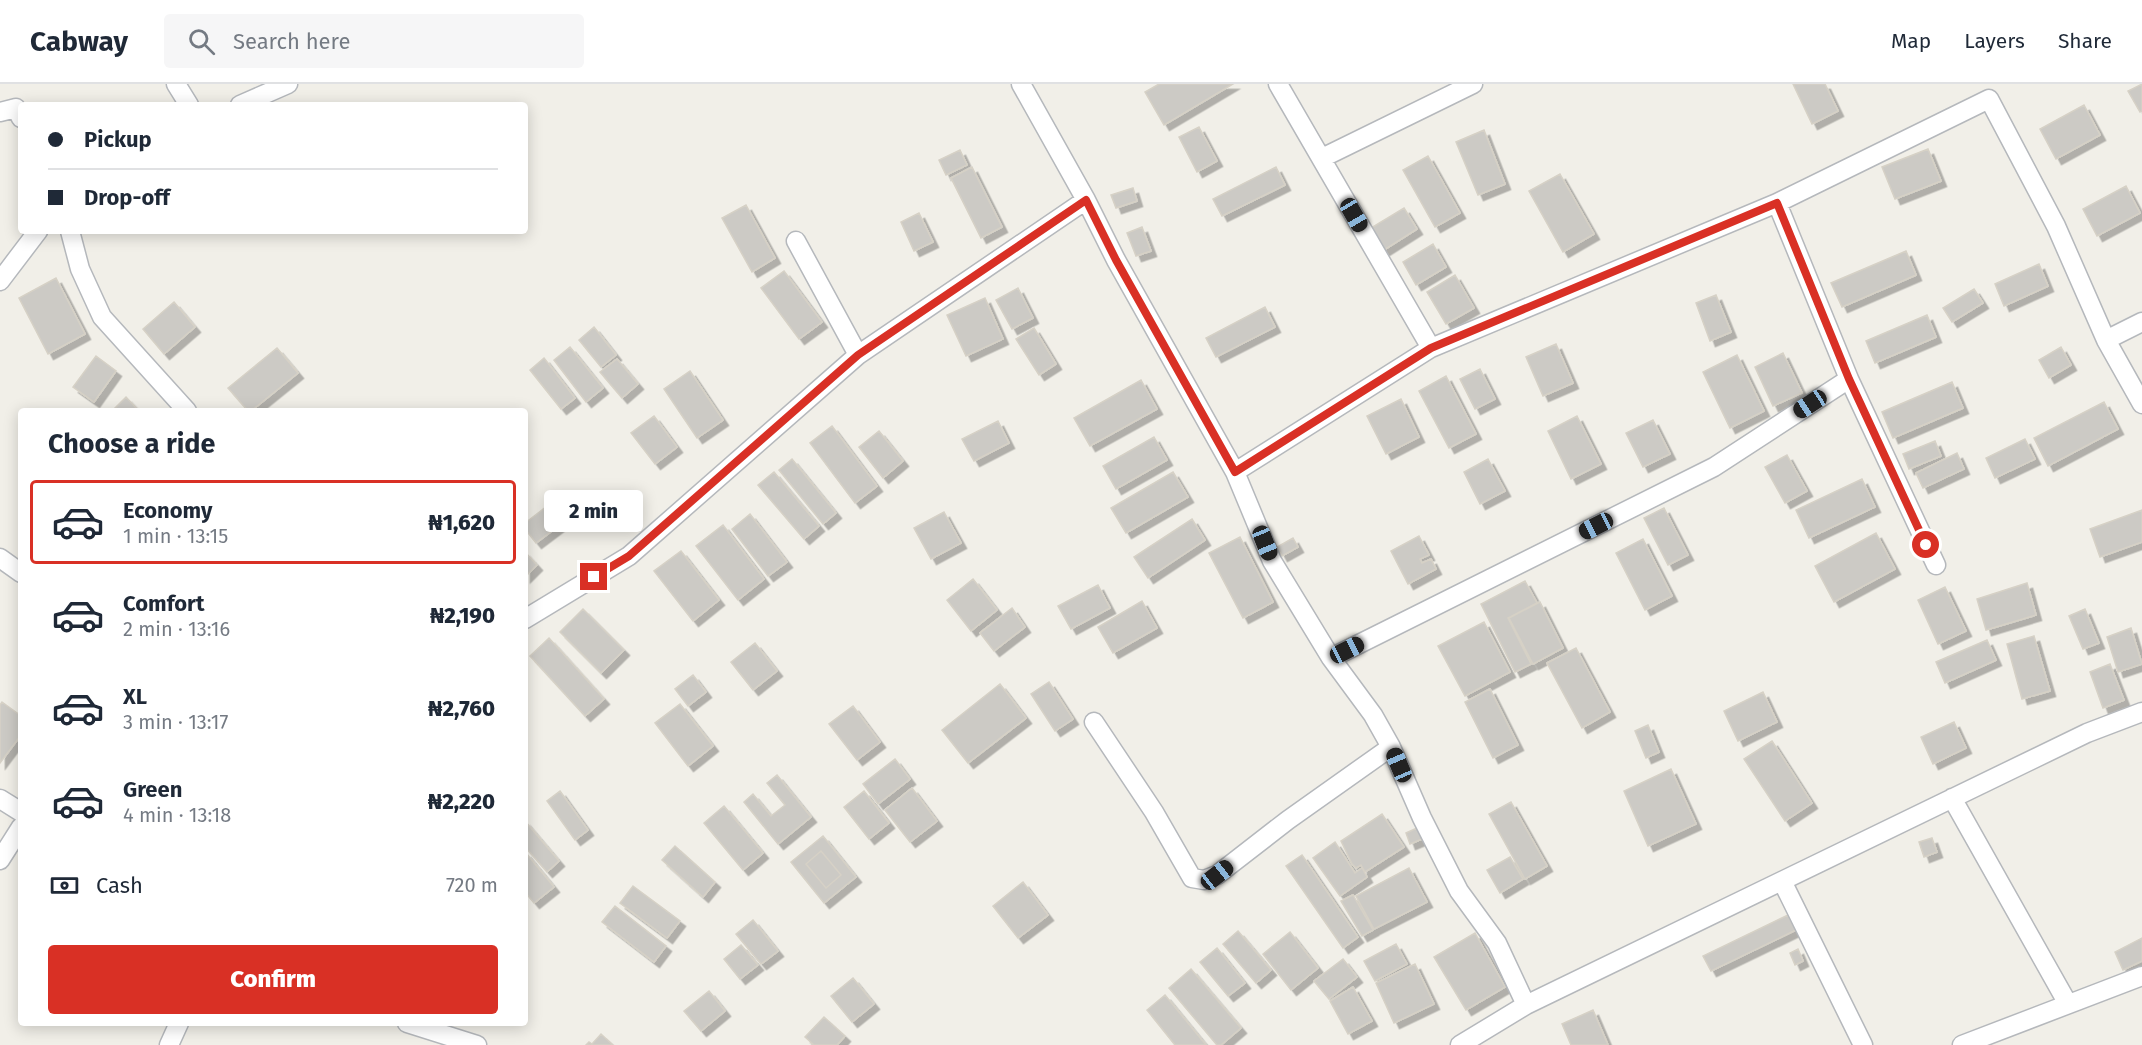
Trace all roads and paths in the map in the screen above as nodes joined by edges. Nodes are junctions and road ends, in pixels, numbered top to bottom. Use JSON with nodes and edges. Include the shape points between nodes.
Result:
{"nodes":[{"id":1,"x":176,"y":84,"type":"edge"},
{"id":2,"x":288,"y":84,"type":"edge"},
{"id":3,"x":1021,"y":84,"type":"edge"},
{"id":4,"x":1278,"y":84,"type":"edge"},
{"id":5,"x":1473,"y":84,"type":"edge"},
{"id":6,"x":1986,"y":91,"type":"edge"},
{"id":7,"x":187,"y":102,"type":"edge"},
{"id":8,"x":247,"y":102,"type":"edge"},
{"id":9,"x":0,"y":112,"type":"edge"},
{"id":10,"x":18,"y":112,"type":"edge"},
{"id":11,"x":1322,"y":158,"type":"junction"},
{"id":12,"x":1086,"y":200,"type":"junction"},
{"id":13,"x":1777,"y":203,"type":"junction"},
{"id":14,"x":36,"y":234,"type":"edge"},
{"id":15,"x":71,"y":234,"type":"edge"},
{"id":16,"x":796,"y":241,"type":"dead end"},
{"id":17,"x":0,"y":281,"type":"edge"},
{"id":18,"x":2142,"y":322,"type":"edge"},
{"id":19,"x":2106,"y":340,"type":"junction"},
{"id":20,"x":1431,"y":348,"type":"junction"},
{"id":21,"x":858,"y":355,"type":"junction"},
{"id":22,"x":1849,"y":379,"type":"junction"},
{"id":23,"x":2142,"y":404,"type":"edge"},
{"id":24,"x":184,"y":408,"type":"edge"},
{"id":25,"x":1235,"y":472,"type":"junction"},
{"id":26,"x":0,"y":558,"type":"edge"},
{"id":27,"x":1935,"y":565,"type":"dead end"},
{"id":28,"x":18,"y":571,"type":"edge"},
{"id":29,"x":528,"y":617,"type":"edge"},
{"id":30,"x":1330,"y":658,"type":"junction"},
{"id":31,"x":2142,"y":712,"type":"edge"},
{"id":32,"x":1094,"y":722,"type":"dead end"},
{"id":33,"x":1391,"y":747,"type":"junction"},
{"id":34,"x":1952,"y":798,"type":"junction"},
{"id":35,"x":0,"y":799,"type":"edge"},
{"id":36,"x":18,"y":810,"type":"edge"},
{"id":37,"x":18,"y":831,"type":"edge"},
{"id":38,"x":0,"y":860,"type":"edge"},
{"id":39,"x":1782,"y":880,"type":"junction"},
{"id":40,"x":2142,"y":976,"type":"edge"},
{"id":41,"x":2068,"y":1004,"type":"junction"},
{"id":42,"x":1526,"y":1005,"type":"junction"},
{"id":43,"x":178,"y":1026,"type":"edge"},
{"id":44,"x":417,"y":1026,"type":"edge"},
{"id":45,"x":169,"y":1045,"type":"edge"},
{"id":46,"x":477,"y":1045,"type":"edge"},
{"id":47,"x":1460,"y":1045,"type":"edge"},
{"id":48,"x":1863,"y":1045,"type":"edge"},
{"id":49,"x":1962,"y":1045,"type":"edge"}],
"edges":[{"from":1,"to":7,"type":"street"},
{"from":2,"to":8,"type":"street"},
{"from":3,"to":12,"type":"street"},
{"from":4,"to":11,"type":"street"},
{"from":5,"to":11,"type":"street"},
{"from":6,"to":13,"type":"street"},
{"from":6,"to":19,"type":"street","via":[[2056,226]]},
{"from":9,"to":10,"type":"street","via":[[16,108]]},
{"from":11,"to":20,"type":"street"},
{"from":12,"to":21,"type":"street"},
{"from":12,"to":25,"type":"street"},
{"from":13,"to":20,"type":"street"},
{"from":13,"to":22,"type":"street"},
{"from":14,"to":17,"type":"street"},
{"from":15,"to":24,"type":"street","via":[[80,269],[102,317]]},
{"from":16,"to":21,"type":"street"},
{"from":18,"to":19,"type":"street"},
{"from":19,"to":23,"type":"street"},
{"from":20,"to":25,"type":"street"},
{"from":21,"to":29,"type":"street","via":[[629,556]]},
{"from":22,"to":27,"type":"street"},
{"from":22,"to":30,"type":"street","via":[[1714,466]]},
{"from":25,"to":30,"type":"street","via":[[1272,561]]},
{"from":26,"to":28,"type":"street"},
{"from":30,"to":33,"type":"street","via":[[1373,715]]},
{"from":31,"to":34,"type":"street","via":[[2087,733]]},
{"from":32,"to":33,"type":"street","via":[[1192,878],[1204,880],[1217,875]]},
{"from":33,"to":42,"type":"street","via":[[1459,891],[1497,943]]},
{"from":34,"to":39,"type":"street"},
{"from":34,"to":41,"type":"street"},
{"from":35,"to":36,"type":"street"},
{"from":37,"to":38,"type":"street"},
{"from":39,"to":42,"type":"street"},
{"from":39,"to":48,"type":"street"},
{"from":40,"to":41,"type":"street"},
{"from":41,"to":49,"type":"street"},
{"from":42,"to":47,"type":"street"},
{"from":43,"to":45,"type":"street"},
{"from":44,"to":46,"type":"street"}]}
